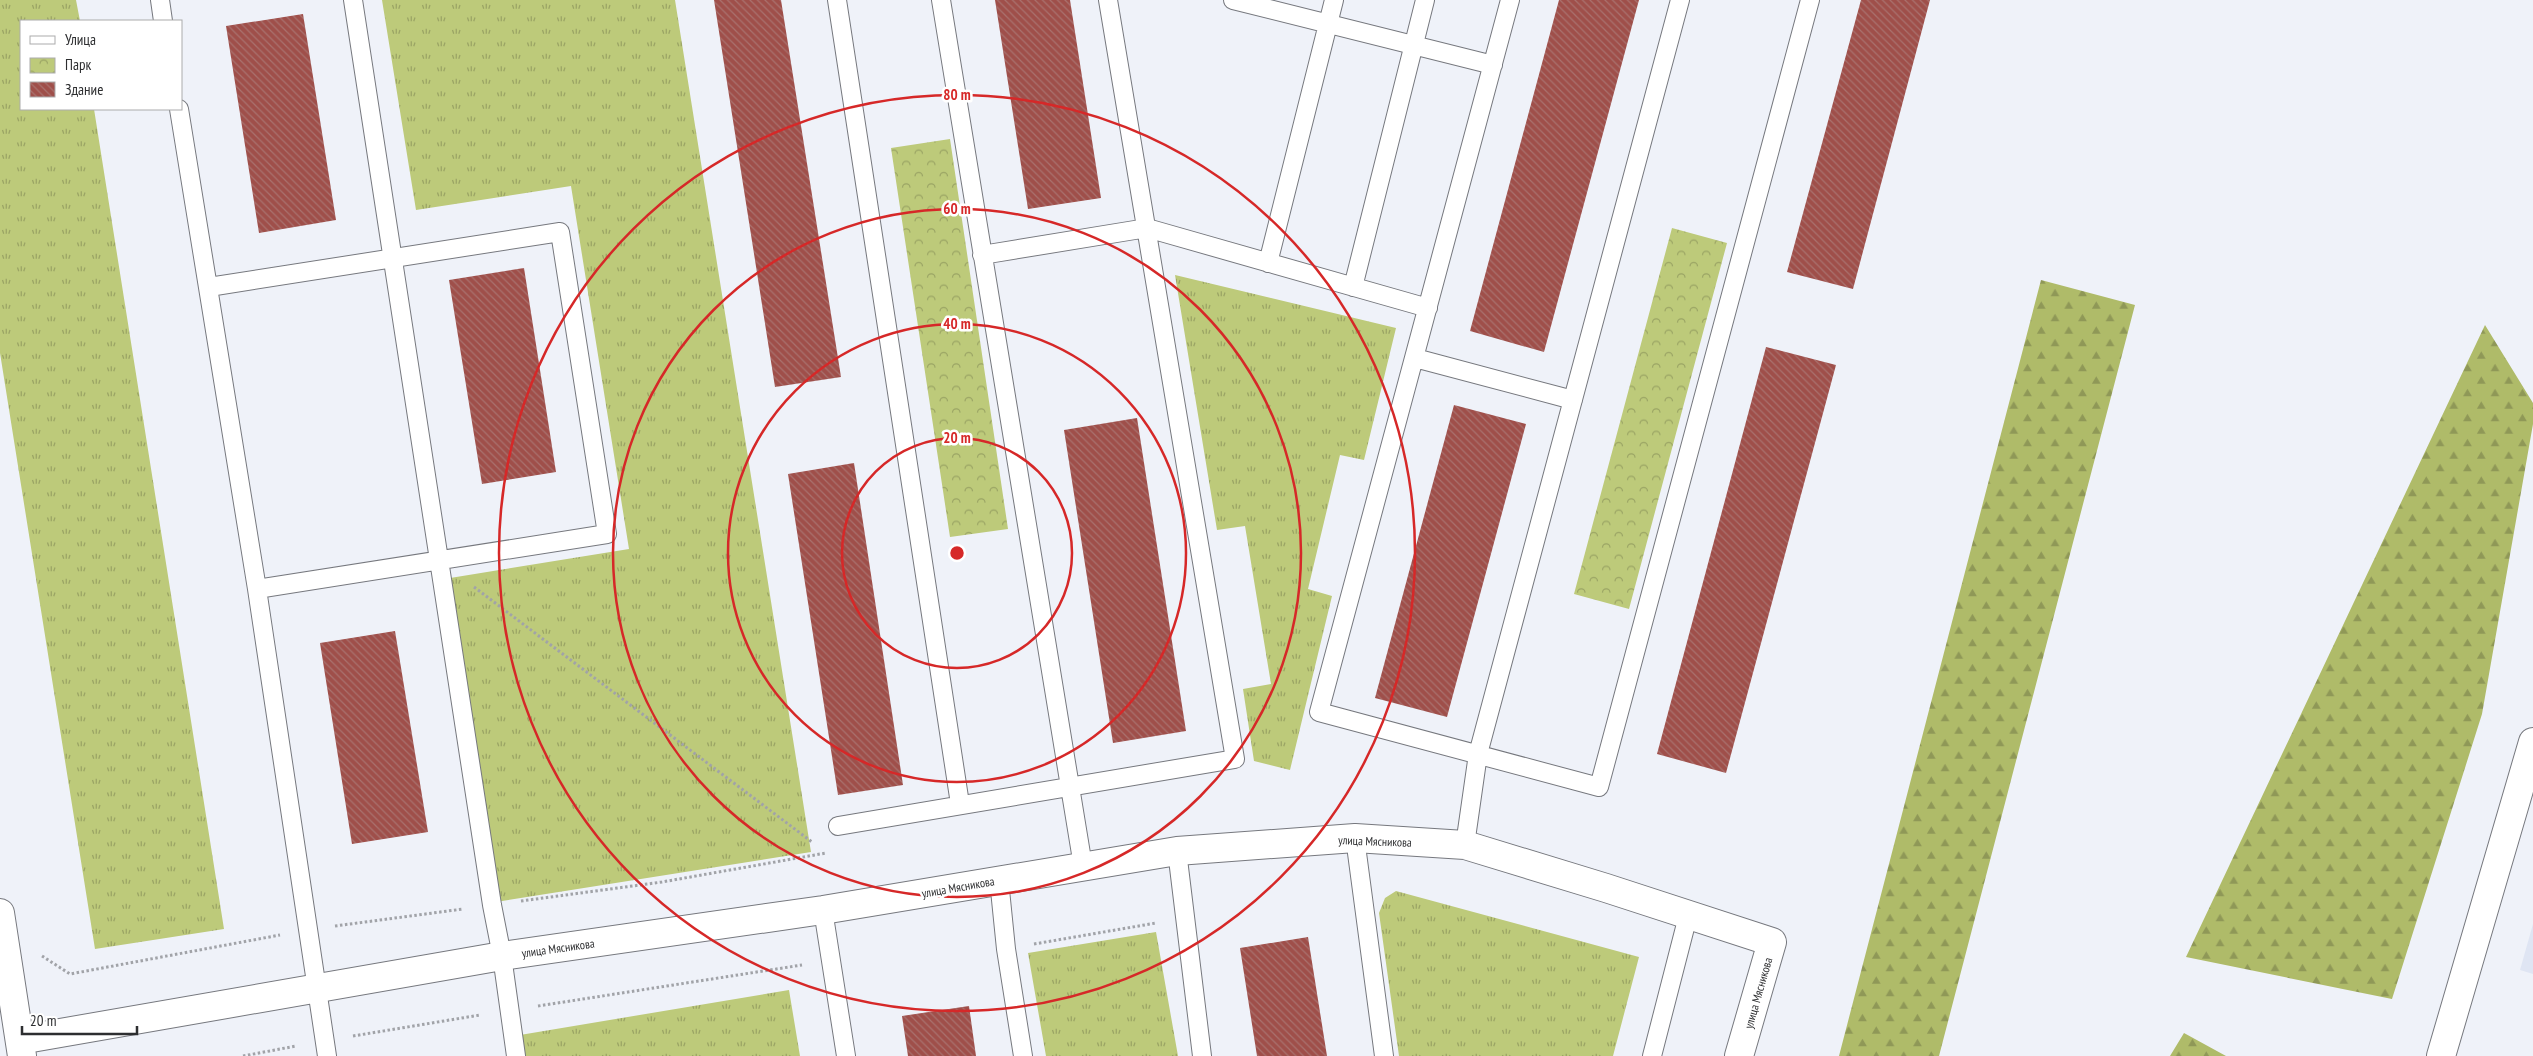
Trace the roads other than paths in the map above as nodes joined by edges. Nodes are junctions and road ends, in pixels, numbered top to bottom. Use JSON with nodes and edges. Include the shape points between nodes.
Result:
{"nodes":[{"id":1,"x":160,"y":0,"type":"edge"},
{"id":2,"x":353,"y":0,"type":"edge"},
{"id":3,"x":837,"y":0,"type":"edge"},
{"id":4,"x":941,"y":0,"type":"edge"},
{"id":5,"x":1108,"y":0,"type":"edge"},
{"id":6,"x":1233,"y":0,"type":"edge"},
{"id":7,"x":1334,"y":0,"type":"edge"},
{"id":8,"x":1425,"y":0,"type":"edge"},
{"id":9,"x":1510,"y":0,"type":"edge"},
{"id":10,"x":1680,"y":0,"type":"edge"},
{"id":11,"x":1810,"y":0,"type":"edge"},
{"id":12,"x":164,"y":20,"type":"edge"},
{"id":13,"x":1328,"y":24,"type":"junction"},
{"id":14,"x":1414,"y":45,"type":"junction"},
{"id":15,"x":1493,"y":65,"type":"junction"},
{"id":16,"x":179,"y":110,"type":"edge"},
{"id":17,"x":1147,"y":228,"type":"junction"},
{"id":18,"x":982,"y":255,"type":"junction"},
{"id":19,"x":392,"y":258,"type":"junction"},
{"id":20,"x":1268,"y":263,"type":"junction"},
{"id":21,"x":209,"y":287,"type":"junction"},
{"id":22,"x":1353,"y":287,"type":"junction"},
{"id":23,"x":1428,"y":308,"type":"junction"},
{"id":24,"x":1415,"y":358,"type":"junction"},
{"id":25,"x":1573,"y":400,"type":"junction"},
{"id":26,"x":440,"y":561,"type":"junction"},
{"id":27,"x":257,"y":589,"type":"junction"},
{"id":28,"x":2533,"y":742,"type":"edge"},
{"id":29,"x":1478,"y":754,"type":"junction"},
{"id":30,"x":1071,"y":786,"type":"junction"},
{"id":31,"x":960,"y":804,"type":"junction"},
{"id":32,"x":838,"y":826,"type":"dead end"},
{"id":33,"x":1355,"y":838,"type":"junction"},
{"id":34,"x":1466,"y":845,"type":"junction"},
{"id":35,"x":1177,"y":851,"type":"junction"},
{"id":36,"x":1083,"y":866,"type":"junction"},
{"id":37,"x":999,"y":880,"type":"junction"},
{"id":38,"x":823,"y":910,"type":"junction"},
{"id":39,"x":0,"y":913,"type":"edge"},
{"id":40,"x":1688,"y":916,"type":"junction"},
{"id":41,"x":502,"y":956,"type":"junction"},
{"id":42,"x":316,"y":988,"type":"junction"},
{"id":43,"x":21,"y":1048,"type":"edge"},
{"id":44,"x":327,"y":1056,"type":"edge"},
{"id":45,"x":516,"y":1056,"type":"edge"},
{"id":46,"x":846,"y":1056,"type":"edge"},
{"id":47,"x":1023,"y":1056,"type":"edge"},
{"id":48,"x":1202,"y":1056,"type":"edge"},
{"id":49,"x":1384,"y":1056,"type":"edge"},
{"id":50,"x":1652,"y":1056,"type":"edge"},
{"id":51,"x":1739,"y":1056,"type":"edge"},
{"id":52,"x":2441,"y":1056,"type":"edge"}],
"edges":[{"from":1,"to":12,"type":"lane"},
{"from":2,"to":19,"type":"lane"},
{"from":3,"to":31,"type":"lane"},
{"from":4,"to":18,"type":"lane"},
{"from":5,"to":17,"type":"lane"},
{"from":6,"to":13,"type":"lane"},
{"from":7,"to":13,"type":"lane"},
{"from":8,"to":14,"type":"lane"},
{"from":9,"to":15,"type":"lane"},
{"from":10,"to":25,"type":"lane"},
{"from":11,"to":29,"type":"lane","via":[[1599,787]]},
{"from":13,"to":14,"type":"lane"},
{"from":13,"to":20,"type":"lane"},
{"from":14,"to":15,"type":"lane"},
{"from":14,"to":22,"type":"lane"},
{"from":15,"to":23,"type":"lane"},
{"from":16,"to":21,"type":"lane"},
{"from":17,"to":18,"type":"lane"},
{"from":17,"to":20,"type":"lane"},
{"from":17,"to":30,"type":"lane","via":[[1235,759]]},
{"from":18,"to":30,"type":"lane"},
{"from":19,"to":21,"type":"lane"},
{"from":19,"to":26,"type":"lane"},
{"from":19,"to":26,"type":"lane","via":[[560,232],[562,242],[607,534]]},
{"from":20,"to":22,"type":"lane"},
{"from":21,"to":27,"type":"lane"},
{"from":22,"to":23,"type":"lane"},
{"from":23,"to":24,"type":"lane"},
{"from":24,"to":25,"type":"lane"},
{"from":24,"to":29,"type":"lane","via":[[1319,712]]},
{"from":25,"to":29,"type":"lane"},
{"from":26,"to":27,"type":"lane"},
{"from":26,"to":41,"type":"lane"},
{"from":27,"to":42,"type":"lane"},
{"from":28,"to":52,"type":"street"},
{"from":29,"to":34,"type":"lane"},
{"from":30,"to":31,"type":"lane"},
{"from":30,"to":36,"type":"lane"},
{"from":31,"to":32,"type":"lane"},
{"from":33,"to":34,"type":"street","name":"улица Мясникова"},
{"from":33,"to":35,"type":"street","name":"улица Мясникова"},
{"from":33,"to":49,"type":"lane"},
{"from":34,"to":40,"type":"street","name":"улица Мясникова"},
{"from":35,"to":36,"type":"street","name":"улица Мясникова"},
{"from":35,"to":48,"type":"lane"},
{"from":36,"to":37,"type":"street","name":"улица Мясникова"},
{"from":37,"to":38,"type":"street","name":"улица Мясникова"},
{"from":37,"to":47,"type":"lane"},
{"from":38,"to":41,"type":"street","name":"улица Мясникова"},
{"from":38,"to":46,"type":"lane"},
{"from":39,"to":43,"type":"street"},
{"from":40,"to":50,"type":"lane"},
{"from":40,"to":51,"type":"street","name":"улица Мясникова","via":[[1772,942]]},
{"from":41,"to":42,"type":"street","name":"улица Мясникова"},
{"from":41,"to":45,"type":"lane"},
{"from":42,"to":43,"type":"street","name":"улица Мясникова"},
{"from":42,"to":44,"type":"lane"}]}
